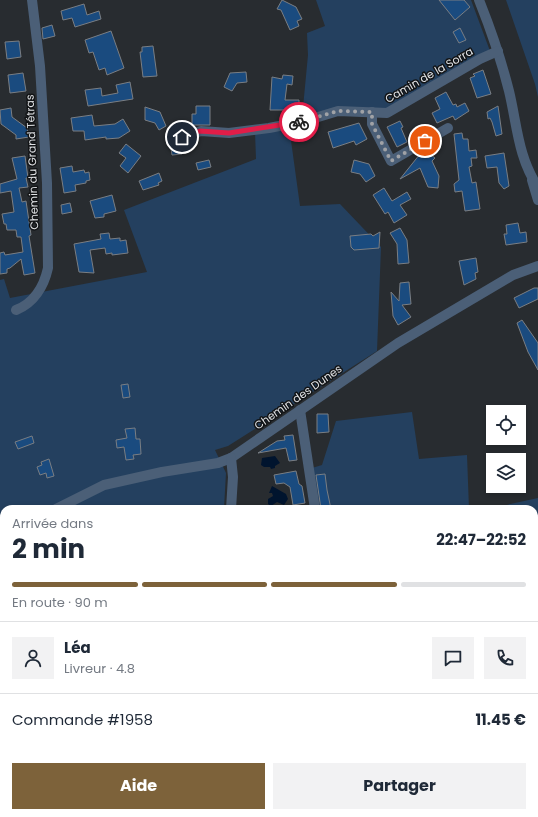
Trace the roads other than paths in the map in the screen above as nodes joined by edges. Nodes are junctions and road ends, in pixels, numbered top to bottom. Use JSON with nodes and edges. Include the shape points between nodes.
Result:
{"nodes":[{"id":1,"x":32,"y":0,"type":"edge"},
{"id":2,"x":479,"y":0,"type":"edge"},
{"id":3,"x":498,"y":51,"type":"junction"},
{"id":4,"x":372,"y":112,"type":"junction"},
{"id":5,"x":448,"y":128,"type":"dead end"},
{"id":6,"x":182,"y":137,"type":"dead end"},
{"id":7,"x":530,"y":176,"type":"junction"},
{"id":8,"x":538,"y":187,"type":"edge"},
{"id":9,"x":538,"y":200,"type":"edge"},
{"id":10,"x":538,"y":266,"type":"edge"},
{"id":11,"x":16,"y":310,"type":"dead end"},
{"id":12,"x":300,"y":410,"type":"junction"},
{"id":13,"x":231,"y":458,"type":"junction"},
{"id":14,"x":64,"y":505,"type":"edge"},
{"id":15,"x":231,"y":505,"type":"edge"},
{"id":16,"x":314,"y":505,"type":"edge"}],
"edges":[{"from":1,"to":11,"type":"street","name":"Chemin du Grand Tétras","via":[[40,66],[47,183],[48,268],[45,280],[34,299]]},
{"from":2,"to":3,"type":"street"},
{"from":3,"to":4,"type":"street","name":"Camin de la Sorra","via":[[386,113]]},
{"from":3,"to":7,"type":"street","via":[[520,149]]},
{"from":4,"to":5,"type":"street","via":[[372,124],[391,161]]},
{"from":4,"to":6,"type":"street","name":"Camin de la Sorra","via":[[338,111],[269,128],[229,133],[200,131]]},
{"from":7,"to":8,"type":"street"},
{"from":7,"to":9,"type":"street"},
{"from":10,"to":12,"type":"street","name":"Chemin des Dunes","via":[[514,275],[398,343]]},
{"from":12,"to":13,"type":"street","name":"Chemin des Dunes"},
{"from":12,"to":16,"type":"street"},
{"from":13,"to":14,"type":"street","name":"Chemin des Dunes","via":[[218,463],[104,485]]},
{"from":13,"to":15,"type":"street"}]}
